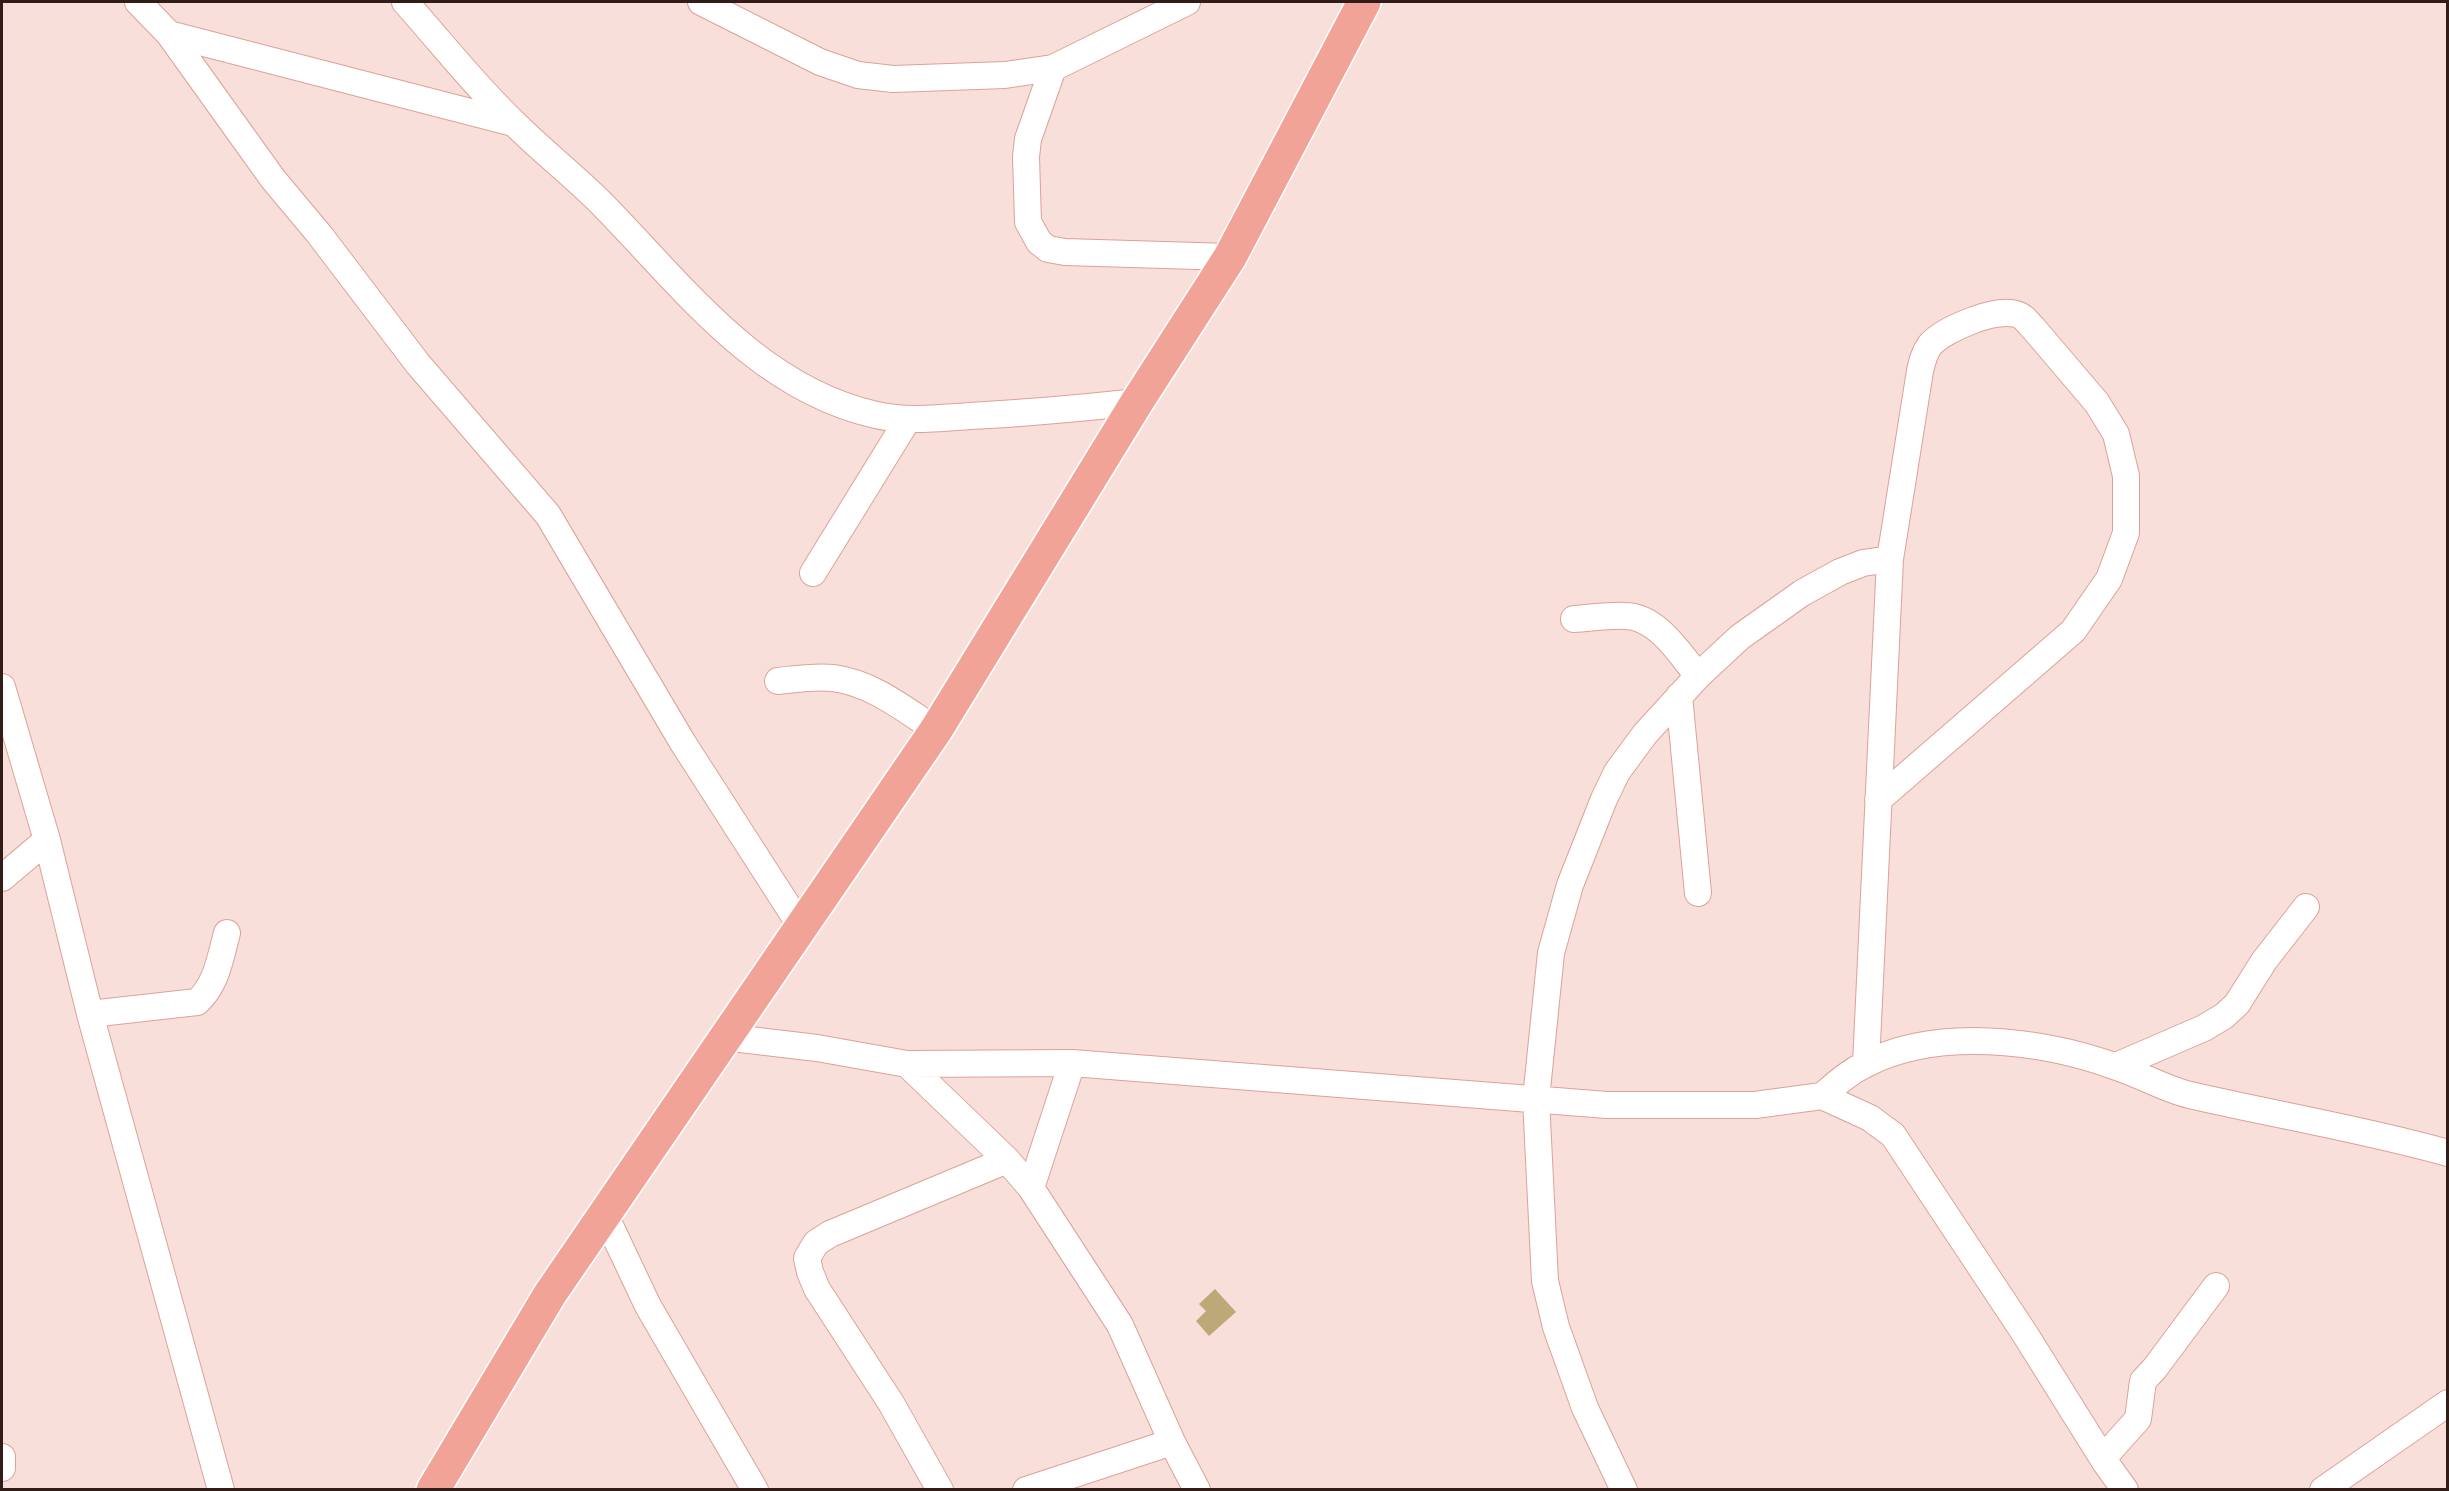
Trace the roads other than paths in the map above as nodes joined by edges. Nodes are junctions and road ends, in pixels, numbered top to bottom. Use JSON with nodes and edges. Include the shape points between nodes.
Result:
{"nodes":[{"id":1,"x":138,"y":2,"type":"edge"},
{"id":2,"x":405,"y":2,"type":"edge"},
{"id":3,"x":701,"y":2,"type":"edge"},
{"id":4,"x":1187,"y":2,"type":"edge"},
{"id":5,"x":1364,"y":2,"type":"edge"},
{"id":6,"x":169,"y":34,"type":"junction"},
{"id":7,"x":1053,"y":68,"type":"junction"},
{"id":8,"x":513,"y":123,"type":"junction"},
{"id":9,"x":1230,"y":257,"type":"junction"},
{"id":10,"x":1137,"y":402,"type":"junction"},
{"id":11,"x":908,"y":419,"type":"junction"},
{"id":12,"x":1890,"y":559,"type":"junction"},
{"id":13,"x":813,"y":573,"type":"dead end"},
{"id":14,"x":1574,"y":619,"type":"dead end"},
{"id":15,"x":1698,"y":676,"type":"junction"},
{"id":16,"x":778,"y":681,"type":"dead end"},
{"id":17,"x":2,"y":687,"type":"edge"},
{"id":18,"x":1679,"y":696,"type":"junction"},
{"id":19,"x":936,"y":730,"type":"junction"},
{"id":20,"x":1878,"y":800,"type":"junction"},
{"id":21,"x":48,"y":840,"type":"junction"},
{"id":22,"x":2,"y":878,"type":"edge"},
{"id":23,"x":1698,"y":893,"type":"dead end"},
{"id":24,"x":2306,"y":906,"type":"dead end"},
{"id":25,"x":800,"y":925,"type":"junction"},
{"id":26,"x":227,"y":933,"type":"dead end"},
{"id":27,"x":90,"y":1014,"type":"junction"},
{"id":28,"x":724,"y":1037,"type":"junction"},
{"id":29,"x":1072,"y":1063,"type":"junction"},
{"id":30,"x":907,"y":1064,"type":"junction"},
{"id":31,"x":1866,"y":1064,"type":"junction"},
{"id":32,"x":2116,"y":1066,"type":"junction"},
{"id":33,"x":1822,"y":1096,"type":"junction"},
{"id":34,"x":1536,"y":1099,"type":"junction"},
{"id":35,"x":2448,"y":1153,"type":"edge"},
{"id":36,"x":1008,"y":1160,"type":"junction"},
{"id":37,"x":1031,"y":1188,"type":"junction"},
{"id":38,"x":606,"y":1215,"type":"junction"},
{"id":39,"x":2216,"y":1286,"type":"dead end"},
{"id":40,"x":2448,"y":1404,"type":"edge"},
{"id":41,"x":1172,"y":1442,"type":"junction"},
{"id":42,"x":2,"y":1457,"type":"edge"},
{"id":43,"x":2103,"y":1458,"type":"junction"},
{"id":44,"x":2,"y":1468,"type":"edge"},
{"id":45,"x":221,"y":1490,"type":"edge"},
{"id":46,"x":433,"y":1490,"type":"edge"},
{"id":47,"x":755,"y":1490,"type":"edge"},
{"id":48,"x":940,"y":1490,"type":"edge"},
{"id":49,"x":1026,"y":1490,"type":"edge"},
{"id":50,"x":1197,"y":1490,"type":"edge"},
{"id":51,"x":1624,"y":1490,"type":"edge"},
{"id":52,"x":2125,"y":1490,"type":"edge"},
{"id":53,"x":2323,"y":1490,"type":"edge"}],
"edges":[{"from":1,"to":6,"type":"street"},
{"from":2,"to":8,"type":"street"},
{"from":3,"to":7,"type":"street","via":[[803,55],[858,75],[893,79],[1005,75]]},
{"from":4,"to":7,"type":"street"},
{"from":5,"to":9,"type":"main road"},
{"from":6,"to":8,"type":"street"},
{"from":6,"to":25,"type":"street","via":[[273,179],[418,364],[548,515],[682,743]]},
{"from":7,"to":9,"type":"street","via":[[1027,148],[1028,222],[1039,242],[1048,249],[1065,252]]},
{"from":8,"to":11,"type":"street","via":[[582,184],[713,321],[753,357],[848,408]]},
{"from":9,"to":10,"type":"main road"},
{"from":10,"to":11,"type":"street","via":[[1047,412]]},
{"from":10,"to":19,"type":"main road"},
{"from":11,"to":13,"type":"street"},
{"from":12,"to":15,"type":"street","via":[[1863,563],[1802,593],[1740,637]]},
{"from":12,"to":20,"type":"street"},
{"from":12,"to":20,"type":"street","via":[[1925,353],[1941,336],[1974,320],[2003,313],[2024,318],[2097,403],[2116,434],[2126,476],[2127,532],[2109,579],[2073,631]]},
{"from":14,"to":15,"type":"street","via":[[1628,615],[1646,621],[1666,637]]},
{"from":15,"to":18,"type":"street"},
{"from":16,"to":19,"type":"street","via":[[817,677],[858,685],[888,698]]},
{"from":17,"to":21,"type":"street"},
{"from":18,"to":23,"type":"street"},
{"from":18,"to":34,"type":"street","via":[[1617,772],[1570,885],[1551,952]]},
{"from":19,"to":25,"type":"main road"},
{"from":20,"to":31,"type":"street"},
{"from":21,"to":22,"type":"street"},
{"from":21,"to":27,"type":"street"},
{"from":24,"to":32,"type":"street","via":[[2237,1004],[2224,1016]]},
{"from":25,"to":28,"type":"main road"},
{"from":26,"to":27,"type":"street","via":[[215,977],[208,992],[197,1002]]},
{"from":27,"to":45,"type":"street"},
{"from":28,"to":30,"type":"street"},
{"from":28,"to":38,"type":"main road"},
{"from":29,"to":30,"type":"street"},
{"from":29,"to":34,"type":"street"},
{"from":29,"to":37,"type":"street"},
{"from":30,"to":36,"type":"street"},
{"from":31,"to":32,"type":"street","via":[[1917,1046],[1943,1042],[2030,1046]]},
{"from":31,"to":33,"type":"street"},
{"from":32,"to":35,"type":"street","via":[[2186,1094]]},
{"from":33,"to":34,"type":"street","via":[[1744,1106],[1607,1105]]},
{"from":33,"to":43,"type":"street","via":[[1870,1118],[1893,1135]]},
{"from":34,"to":51,"type":"street","via":[[1545,1281],[1556,1327],[1585,1408]]},
{"from":36,"to":37,"type":"street"},
{"from":36,"to":48,"type":"street","via":[[830,1234],[816,1243],[807,1258],[817,1289],[891,1403]]},
{"from":37,"to":41,"type":"street","via":[[1120,1325]]},
{"from":38,"to":46,"type":"main road","via":[[550,1293]]},
{"from":38,"to":47,"type":"street","via":[[648,1306]]},
{"from":39,"to":43,"type":"street","via":[[2143,1381],[2138,1419]]},
{"from":40,"to":53,"type":"street"},
{"from":41,"to":49,"type":"street"},
{"from":41,"to":50,"type":"street"},
{"from":42,"to":44,"type":"street"},
{"from":43,"to":52,"type":"street"}]}
